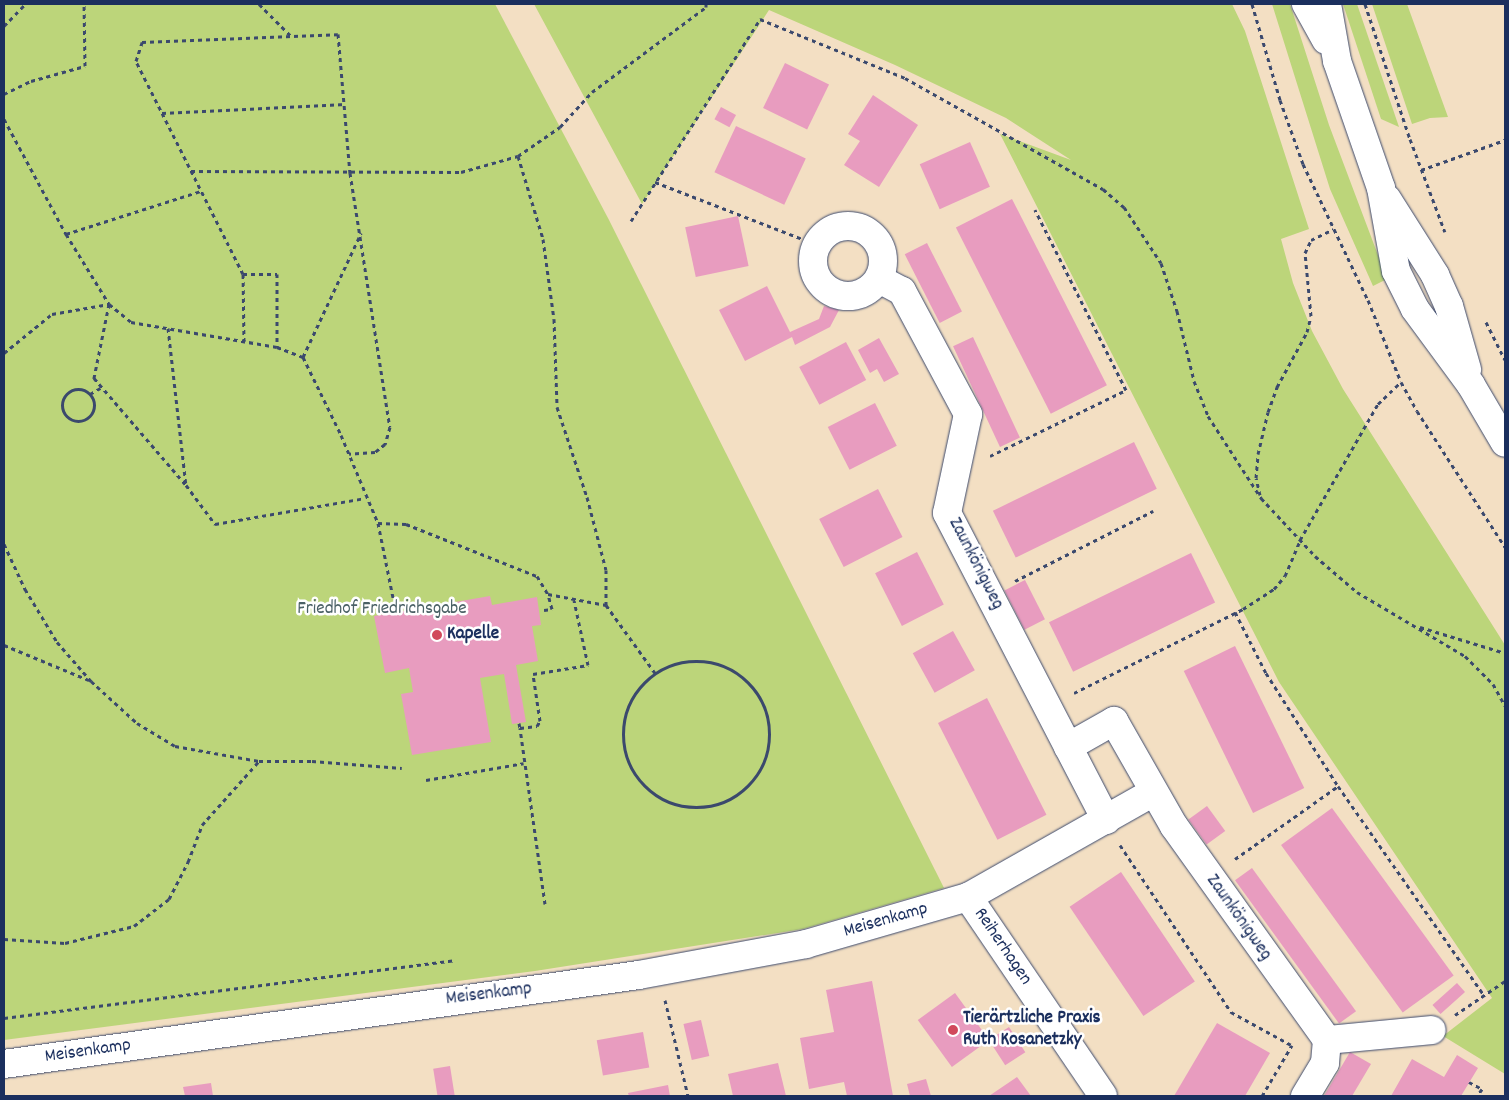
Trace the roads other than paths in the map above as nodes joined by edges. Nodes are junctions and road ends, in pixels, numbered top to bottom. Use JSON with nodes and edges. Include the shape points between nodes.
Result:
{"nodes":[{"id":1,"x":1306,"y":4,"type":"edge"},
{"id":2,"x":1327,"y":4,"type":"edge"},
{"id":3,"x":1337,"y":61,"type":"junction"},
{"id":4,"x":879,"y":279,"type":"junction"},
{"id":5,"x":1505,"y":442,"type":"edge"},
{"id":6,"x":1068,"y":746,"type":"junction"},
{"id":7,"x":1152,"y":793,"type":"junction"},
{"id":8,"x":1106,"y":820,"type":"junction"},
{"id":9,"x":968,"y":897,"type":"junction"},
{"id":10,"x":1432,"y":1030,"type":"road end"},
{"id":11,"x":1326,"y":1052,"type":"junction"},
{"id":12,"x":4,"y":1064,"type":"edge"},
{"id":13,"x":1103,"y":1096,"type":"edge"},
{"id":14,"x":1305,"y":1096,"type":"edge"}],
"edges":[{"from":1,"to":3,"type":"street"},
{"from":2,"to":3,"type":"street"},
{"from":3,"to":5,"type":"street","via":[[1380,188],[1396,271],[1415,309],[1471,385]]},
{"from":4,"to":4,"type":"street","via":[[883,256],[875,239],[861,228],[835,228],[816,244],[813,268],[818,281],[828,291],[840,296],[854,296],[868,290]]},
{"from":4,"to":6,"type":"street","name":"Zaunkönigweg","via":[[902,291],[968,414],[947,513]]},
{"from":6,"to":7,"type":"street","name":"Zaunkönigweg","via":[[1114,721]]},
{"from":6,"to":8,"type":"street","name":"Zaunkönigweg"},
{"from":7,"to":8,"type":"street"},
{"from":7,"to":11,"type":"street","name":"Zaunkönigweg"},
{"from":8,"to":9,"type":"street"},
{"from":9,"to":12,"type":"street","name":"Meisenkamp","via":[[806,944],[659,972]]},
{"from":9,"to":13,"type":"street","name":"Reiherhagen"},
{"from":10,"to":11,"type":"street"},
{"from":11,"to":14,"type":"street"}]}
